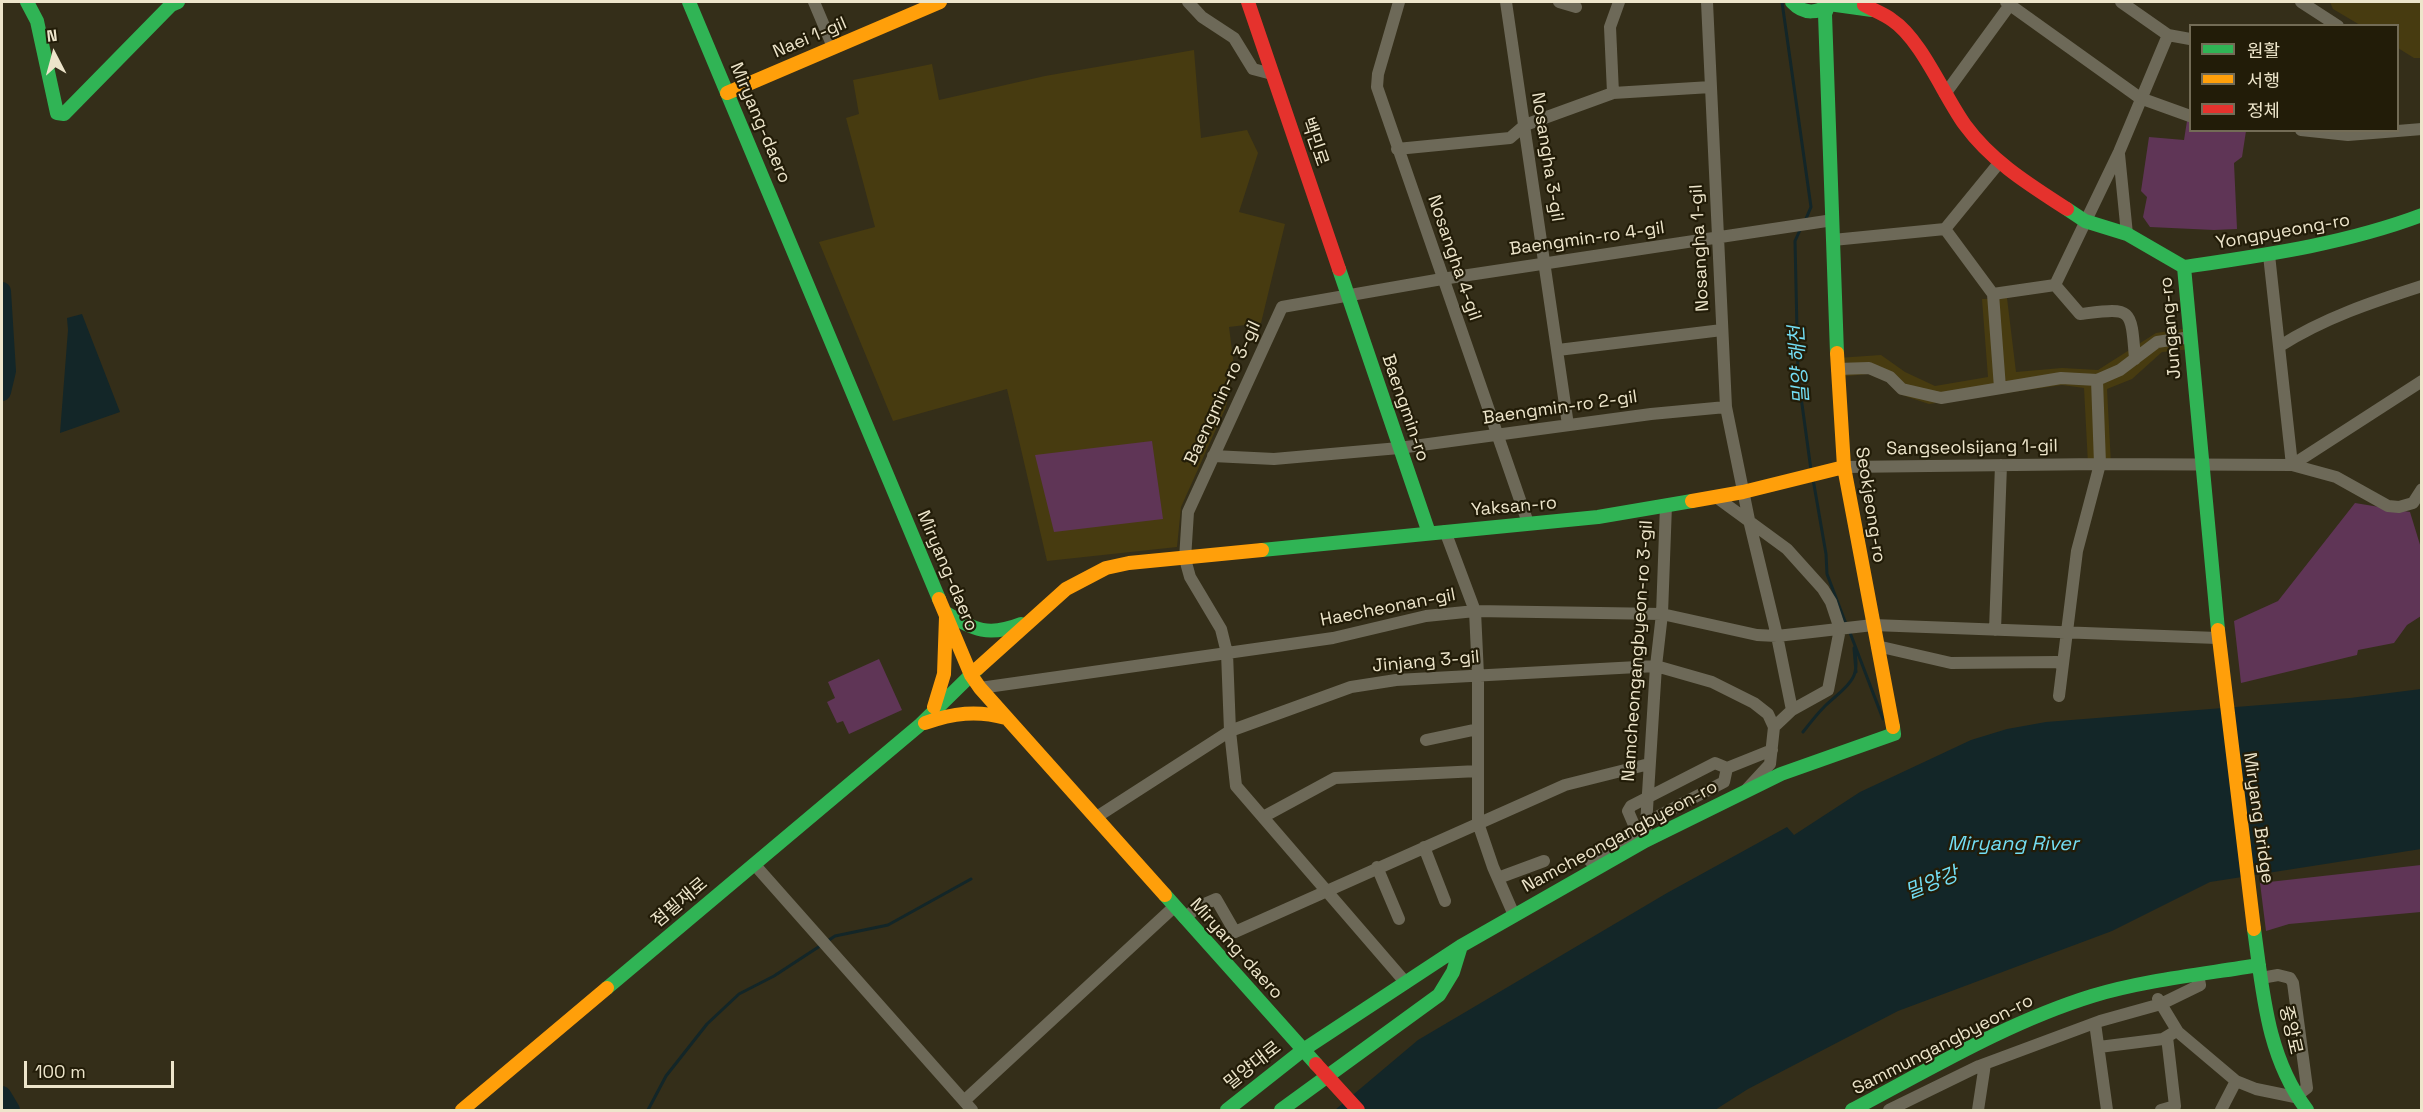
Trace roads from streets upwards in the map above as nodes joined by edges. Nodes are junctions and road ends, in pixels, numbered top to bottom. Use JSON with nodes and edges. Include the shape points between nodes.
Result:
{"nodes":[{"id":1,"x":27,"y":2,"type":"edge"},
{"id":2,"x":178,"y":2,"type":"edge"},
{"id":3,"x":689,"y":2,"type":"edge"},
{"id":4,"x":814,"y":2,"type":"edge"},
{"id":5,"x":940,"y":2,"type":"edge"},
{"id":6,"x":1188,"y":2,"type":"edge"},
{"id":7,"x":1248,"y":2,"type":"edge"},
{"id":8,"x":1399,"y":2,"type":"edge"},
{"id":9,"x":1506,"y":2,"type":"edge"},
{"id":10,"x":1558,"y":2,"type":"edge"},
{"id":11,"x":1619,"y":2,"type":"edge"},
{"id":12,"x":1707,"y":2,"type":"edge"},
{"id":13,"x":1858,"y":2,"type":"edge"},
{"id":14,"x":2121,"y":2,"type":"edge"},
{"id":15,"x":2301,"y":2,"type":"edge"},
{"id":16,"x":1830,"y":3,"type":"edge"},
{"id":17,"x":2009,"y":3,"type":"edge"},
{"id":18,"x":1797,"y":6,"type":"edge"},
{"id":19,"x":1576,"y":7,"type":"dead end"},
{"id":20,"x":1872,"y":10,"type":"junction"},
{"id":21,"x":2335,"y":24,"type":"edge"},
{"id":22,"x":2168,"y":35,"type":"junction"},
{"id":23,"x":2189,"y":39,"type":"edge"},
{"id":24,"x":1825,"y":46,"type":"junction"},
{"id":25,"x":833,"y":47,"type":"junction"},
{"id":26,"x":1272,"y":74,"type":"junction"},
{"id":27,"x":1711,"y":87,"type":"junction"},
{"id":28,"x":727,"y":93,"type":"junction"},
{"id":29,"x":1613,"y":93,"type":"junction"},
{"id":30,"x":1945,"y":94,"type":"junction"},
{"id":31,"x":2140,"y":98,"type":"junction"},
{"id":32,"x":2189,"y":116,"type":"edge"},
{"id":33,"x":1525,"y":125,"type":"junction"},
{"id":34,"x":2421,"y":129,"type":"edge"},
{"id":35,"x":2399,"y":131,"type":"edge"},
{"id":36,"x":2320,"y":132,"type":"edge"},
{"id":37,"x":2384,"y":132,"type":"edge"},
{"id":38,"x":1397,"y":149,"type":"junction"},
{"id":39,"x":2119,"y":152,"type":"junction"},
{"id":40,"x":1999,"y":162,"type":"junction"},
{"id":41,"x":2421,"y":215,"type":"edge"},
{"id":42,"x":1830,"y":221,"type":"junction"},
{"id":43,"x":2085,"y":221,"type":"junction"},
{"id":44,"x":1945,"y":229,"type":"junction"},
{"id":45,"x":2127,"y":234,"type":"junction"},
{"id":46,"x":1717,"y":238,"type":"junction"},
{"id":47,"x":1833,"y":240,"type":"junction"},
{"id":48,"x":2269,"y":255,"type":"junction"},
{"id":49,"x":1545,"y":264,"type":"junction"},
{"id":50,"x":2184,"y":267,"type":"junction"},
{"id":51,"x":1442,"y":279,"type":"junction"},
{"id":52,"x":2055,"y":285,"type":"junction"},
{"id":53,"x":2421,"y":286,"type":"edge"},
{"id":54,"x":1993,"y":294,"type":"junction"},
{"id":55,"x":1347,"y":295,"type":"junction"},
{"id":56,"x":1722,"y":330,"type":"junction"},
{"id":57,"x":2191,"y":337,"type":"junction"},
{"id":58,"x":2280,"y":346,"type":"junction"},
{"id":59,"x":1558,"y":350,"type":"junction"},
{"id":60,"x":2135,"y":359,"type":"junction"},
{"id":61,"x":1838,"y":369,"type":"junction"},
{"id":62,"x":2097,"y":380,"type":"junction"},
{"id":63,"x":2421,"y":381,"type":"edge"},
{"id":64,"x":2000,"y":388,"type":"junction"},
{"id":65,"x":1726,"y":407,"type":"junction"},
{"id":66,"x":1568,"y":425,"type":"junction"},
{"id":67,"x":1498,"y":434,"type":"junction"},
{"id":68,"x":1399,"y":448,"type":"junction"},
{"id":69,"x":1213,"y":456,"type":"junction"},
{"id":70,"x":2100,"y":464,"type":"junction"},
{"id":71,"x":2200,"y":464,"type":"junction"},
{"id":72,"x":2001,"y":465,"type":"junction"},
{"id":73,"x":2292,"y":465,"type":"junction"},
{"id":74,"x":1844,"y":467,"type":"junction"},
{"id":75,"x":2421,"y":489,"type":"edge"},
{"id":76,"x":1743,"y":492,"type":"junction"},
{"id":77,"x":1716,"y":496,"type":"junction"},
{"id":78,"x":1666,"y":506,"type":"junction"},
{"id":79,"x":1749,"y":520,"type":"junction"},
{"id":80,"x":1528,"y":524,"type":"junction"},
{"id":81,"x":1445,"y":531,"type":"junction"},
{"id":82,"x":1429,"y":533,"type":"junction"},
{"id":83,"x":1185,"y":559,"type":"junction"},
{"id":84,"x":1475,"y":611,"type":"junction"},
{"id":85,"x":946,"y":613,"type":"junction"},
{"id":86,"x":1662,"y":614,"type":"junction"},
{"id":87,"x":1033,"y":619,"type":"junction"},
{"id":88,"x":1873,"y":626,"type":"junction"},
{"id":89,"x":1840,"y":629,"type":"junction"},
{"id":90,"x":1995,"y":630,"type":"junction"},
{"id":91,"x":2066,"y":632,"type":"junction"},
{"id":92,"x":1777,"y":636,"type":"junction"},
{"id":93,"x":2217,"y":638,"type":"junction"},
{"id":94,"x":1877,"y":646,"type":"junction"},
{"id":95,"x":1227,"y":653,"type":"junction"},
{"id":96,"x":2062,"y":665,"type":"junction"},
{"id":97,"x":1656,"y":666,"type":"junction"},
{"id":98,"x":971,"y":675,"type":"junction"},
{"id":99,"x":1478,"y":675,"type":"junction"},
{"id":100,"x":980,"y":688,"type":"junction"},
{"id":101,"x":2223,"y":692,"type":"joint"},
{"id":102,"x":2059,"y":696,"type":"dead end"},
{"id":103,"x":1792,"y":710,"type":"junction"},
{"id":104,"x":1006,"y":718,"type":"junction"},
{"id":105,"x":926,"y":719,"type":"junction"},
{"id":106,"x":1774,"y":727,"type":"junction"},
{"id":107,"x":1478,"y":729,"type":"junction"},
{"id":108,"x":1230,"y":730,"type":"junction"},
{"id":109,"x":1426,"y":740,"type":"dead end"},
{"id":110,"x":1772,"y":750,"type":"junction"},
{"id":111,"x":1648,"y":764,"type":"junction"},
{"id":112,"x":1770,"y":764,"type":"junction"},
{"id":113,"x":1806,"y":765,"type":"junction"},
{"id":114,"x":1727,"y":768,"type":"junction"},
{"id":115,"x":1478,"y":771,"type":"junction"},
{"id":116,"x":1743,"y":793,"type":"junction"},
{"id":117,"x":1646,"y":798,"type":"junction"},
{"id":118,"x":1263,"y":817,"type":"junction"},
{"id":119,"x":1095,"y":818,"type":"junction"},
{"id":120,"x":1645,"y":823,"type":"junction"},
{"id":121,"x":1478,"y":824,"type":"junction"},
{"id":122,"x":1645,"y":841,"type":"junction"},
{"id":123,"x":1424,"y":847,"type":"junction"},
{"id":124,"x":1544,"y":861,"type":"dead end"},
{"id":125,"x":1590,"y":861,"type":"dead end"},
{"id":126,"x":754,"y":864,"type":"junction"},
{"id":127,"x":1377,"y":867,"type":"junction"},
{"id":128,"x":1498,"y":878,"type":"junction"},
{"id":129,"x":1326,"y":890,"type":"junction"},
{"id":130,"x":1445,"y":901,"type":"dead end"},
{"id":131,"x":1174,"y":907,"type":"junction"},
{"id":132,"x":1514,"y":915,"type":"junction"},
{"id":133,"x":1184,"y":918,"type":"junction"},
{"id":134,"x":1400,"y":919,"type":"dead end"},
{"id":135,"x":1461,"y":946,"type":"junction"},
{"id":136,"x":2257,"y":950,"type":"joint"},
{"id":137,"x":1424,"y":971,"type":"junction"},
{"id":138,"x":2260,"y":972,"type":"junction"},
{"id":139,"x":2198,"y":975,"type":"junction"},
{"id":140,"x":1406,"y":983,"type":"junction"},
{"id":141,"x":1439,"y":995,"type":"junction"},
{"id":142,"x":2159,"y":1001,"type":"junction"},
{"id":143,"x":2095,"y":1023,"type":"junction"},
{"id":144,"x":2172,"y":1034,"type":"junction"},
{"id":145,"x":2099,"y":1047,"type":"junction"},
{"id":146,"x":1303,"y":1050,"type":"junction"},
{"id":147,"x":1985,"y":1064,"type":"junction"},
{"id":148,"x":2236,"y":1081,"type":"junction"},
{"id":149,"x":2295,"y":1097,"type":"junction"},
{"id":150,"x":968,"y":1106,"type":"edge"},
{"id":151,"x":1900,"y":1107,"type":"edge"},
{"id":152,"x":462,"y":1110,"type":"edge"},
{"id":153,"x":1227,"y":1110,"type":"edge"},
{"id":154,"x":1281,"y":1110,"type":"edge"},
{"id":155,"x":1358,"y":1110,"type":"edge"},
{"id":156,"x":1852,"y":1110,"type":"edge"},
{"id":157,"x":1889,"y":1110,"type":"edge"},
{"id":158,"x":1978,"y":1110,"type":"edge"},
{"id":159,"x":2107,"y":1110,"type":"edge"},
{"id":160,"x":2161,"y":1110,"type":"edge"},
{"id":161,"x":2220,"y":1110,"type":"edge"},
{"id":162,"x":2307,"y":1110,"type":"edge"}],
"edges":[{"from":1,"to":2,"type":"street","via":[[37,21],[57,113],[64,114]]},
{"from":3,"to":28,"type":"street","name":"Miryang-daero"},
{"from":4,"to":25,"type":"street"},
{"from":5,"to":25,"type":"street","name":"Naei 1-gil"},
{"from":6,"to":26,"type":"street","via":[[1202,17],[1234,38],[1253,69]]},
{"from":7,"to":26,"type":"street","name":"백민로"},
{"from":8,"to":38,"type":"street","name":"Nosangha 4-gil","via":[[1377,87]]},
{"from":9,"to":33,"type":"street","name":"Nosangha 3-gil"},
{"from":10,"to":19,"type":"street"},
{"from":11,"to":29,"type":"street","via":[[1610,27]]},
{"from":12,"to":27,"type":"street","name":"Nosangha 1-gil"},
{"from":13,"to":20,"type":"street","name":"Jungang-ro"},
{"from":14,"to":22,"type":"street"},
{"from":15,"to":21,"type":"street"},
{"from":16,"to":18,"type":"street","via":[[1816,12]]},
{"from":16,"to":20,"type":"street"},
{"from":16,"to":24,"type":"street","name":"Seokjeong-ro","via":[[1825,14]]},
{"from":17,"to":30,"type":"street"},
{"from":17,"to":31,"type":"street"},
{"from":18,"to":24,"type":"street","via":[[1814,22]]},
{"from":20,"to":30,"type":"street","name":"Jungang-ro","via":[[1894,21],[1913,41]]},
{"from":22,"to":23,"type":"street"},
{"from":22,"to":31,"type":"street"},
{"from":24,"to":42,"type":"street","name":"Seokjeong-ro"},
{"from":25,"to":28,"type":"street","name":"Naei 1-gil"},
{"from":26,"to":55,"type":"street","name":"백민로"},
{"from":27,"to":29,"type":"street"},
{"from":27,"to":46,"type":"street","name":"Nosangha 1-gil"},
{"from":28,"to":85,"type":"street","name":"Miryang-daero"},
{"from":29,"to":33,"type":"street"},
{"from":30,"to":40,"type":"street","name":"Jungang-ro","via":[[1966,126]]},
{"from":31,"to":32,"type":"street"},
{"from":31,"to":39,"type":"street"},
{"from":33,"to":38,"type":"street","via":[[1510,138]]},
{"from":33,"to":49,"type":"street","name":"Nosangha 3-gil"},
{"from":34,"to":35,"type":"street"},
{"from":36,"to":37,"type":"street"},
{"from":38,"to":51,"type":"street","name":"Nosangha 4-gil"},
{"from":39,"to":43,"type":"street"},
{"from":39,"to":45,"type":"street"},
{"from":40,"to":43,"type":"street","name":"Jungang-ro"},
{"from":40,"to":44,"type":"street"},
{"from":41,"to":48,"type":"street","name":"Yongpyeong-ro","via":[[2319,248]]},
{"from":42,"to":46,"type":"street","name":"Baengmin-ro 4-gil"},
{"from":42,"to":47,"type":"street","name":"Seokjeong-ro"},
{"from":43,"to":45,"type":"street","name":"Jungang-ro"},
{"from":43,"to":52,"type":"street"},
{"from":44,"to":47,"type":"street"},
{"from":44,"to":54,"type":"street"},
{"from":45,"to":50,"type":"street","name":"Jungang-ro"},
{"from":46,"to":49,"type":"street","name":"Baengmin-ro 4-gil"},
{"from":46,"to":56,"type":"street","name":"Nosangha 1-gil"},
{"from":47,"to":61,"type":"street","name":"Seokjeong-ro"},
{"from":48,"to":50,"type":"street","name":"Yongpyeong-ro"},
{"from":48,"to":58,"type":"street"},
{"from":49,"to":51,"type":"street","name":"Baengmin-ro 4-gil"},
{"from":49,"to":59,"type":"street","name":"Nosangha 3-gil"},
{"from":50,"to":57,"type":"street","name":"Jungang-ro"},
{"from":51,"to":55,"type":"street","name":"Baengmin-ro 4-gil"},
{"from":51,"to":67,"type":"street","name":"Nosangha 4-gil"},
{"from":52,"to":54,"type":"street"},
{"from":52,"to":60,"type":"street","via":[[2080,314],[2116,310],[2126,313],[2133,324]]},
{"from":53,"to":58,"type":"street","via":[[2335,317]]},
{"from":54,"to":64,"type":"street"},
{"from":55,"to":68,"type":"street","name":"Baengmin-ro"},
{"from":55,"to":69,"type":"street","name":"Baengmin-ro 3-gil","via":[[1282,307]]},
{"from":56,"to":59,"type":"street"},
{"from":56,"to":65,"type":"street","name":"Nosangha 1-gil"},
{"from":57,"to":60,"type":"street","via":[[2157,342]]},
{"from":57,"to":71,"type":"street","name":"Jungang-ro"},
{"from":58,"to":73,"type":"street"},
{"from":59,"to":66,"type":"street","name":"Nosangha 3-gil"},
{"from":60,"to":62,"type":"street"},
{"from":61,"to":64,"type":"street","via":[[1869,368],[1890,377],[1902,389],[1941,398]]},
{"from":61,"to":74,"type":"street","name":"Seokjeong-ro"},
{"from":62,"to":64,"type":"street","via":[[2061,378]]},
{"from":62,"to":70,"type":"street"},
{"from":63,"to":73,"type":"street"},
{"from":65,"to":66,"type":"street","name":"Baengmin-ro 2-gil"},
{"from":65,"to":76,"type":"street","name":"Nosangha 1-gil"},
{"from":66,"to":67,"type":"street","name":"Baengmin-ro 2-gil"},
{"from":67,"to":68,"type":"street","name":"Baengmin-ro 2-gil"},
{"from":67,"to":80,"type":"street","name":"Nosangha 4-gil"},
{"from":68,"to":69,"type":"street","name":"Baengmin-ro 2-gil","via":[[1274,459]]},
{"from":68,"to":82,"type":"street","name":"Baengmin-ro"},
{"from":69,"to":83,"type":"street","name":"Baengmin-ro 3-gil","via":[[1188,512]]},
{"from":70,"to":71,"type":"street","name":"Sangseolsijang 1-gil"},
{"from":70,"to":72,"type":"street","name":"Sangseolsijang 1-gil"},
{"from":70,"to":91,"type":"street","via":[[2077,551]]},
{"from":71,"to":73,"type":"street","name":"Sangseolsijang 1-gil"},
{"from":71,"to":93,"type":"street","name":"Jungang-ro"},
{"from":72,"to":74,"type":"street","name":"Sangseolsijang 1-gil"},
{"from":72,"to":90,"type":"street"},
{"from":73,"to":75,"type":"street","name":"Sangseolsijang 1-gil","via":[[2336,477],[2388,506],[2413,503]]},
{"from":74,"to":76,"type":"street","name":"Yaksan-ro"},
{"from":74,"to":88,"type":"street","name":"Seokjeong-ro"},
{"from":76,"to":77,"type":"street","name":"Yaksan-ro"},
{"from":76,"to":79,"type":"street","name":"Nosangha 1-gil"},
{"from":77,"to":78,"type":"street","name":"Yaksan-ro"},
{"from":77,"to":79,"type":"street"},
{"from":78,"to":80,"type":"street","name":"Yaksan-ro"},
{"from":78,"to":86,"type":"street","name":"Namcheongangbyeon-ro 3-gil"},
{"from":79,"to":89,"type":"street","via":[[1787,549],[1823,589]]},
{"from":79,"to":92,"type":"street","name":"Nosangha 1-gil"},
{"from":80,"to":81,"type":"street","name":"Yaksan-ro"},
{"from":81,"to":82,"type":"street","name":"Yaksan-ro"},
{"from":81,"to":84,"type":"street"},
{"from":82,"to":83,"type":"street","name":"Yaksan-ro"},
{"from":83,"to":87,"type":"street","name":"Yaksan-ro","via":[[1106,568],[1066,589]]},
{"from":83,"to":95,"type":"street","via":[[1190,577],[1221,630]]},
{"from":84,"to":86,"type":"street","name":"Haecheonan-gil"},
{"from":84,"to":95,"type":"street","name":"Haecheonan-gil","via":[[1426,616],[1332,638]]},
{"from":84,"to":99,"type":"street"},
{"from":85,"to":87,"type":"street","name":"Yaksan-ro","via":[[989,634],[1005,632]]},
{"from":85,"to":98,"type":"street","name":"Miryang-daero"},
{"from":85,"to":105,"type":"street","name":"점필재로","via":[[941,693]]},
{"from":86,"to":92,"type":"street","name":"Haecheonan-gil","via":[[1757,636]]},
{"from":86,"to":97,"type":"street","name":"Namcheongangbyeon-ro 3-gil"},
{"from":87,"to":98,"type":"street","name":"Yaksan-ro"},
{"from":88,"to":89,"type":"street","name":"Haecheonan-gil"},
{"from":88,"to":90,"type":"street"},
{"from":88,"to":94,"type":"street","name":"Namcheongangbyeon-ro"},
{"from":89,"to":92,"type":"street","name":"Haecheonan-gil"},
{"from":89,"to":103,"type":"street","via":[[1828,690]]},
{"from":90,"to":91,"type":"street"},
{"from":91,"to":93,"type":"street"},
{"from":91,"to":96,"type":"street"},
{"from":92,"to":103,"type":"street","name":"Nosangha 1-gil"},
{"from":93,"to":101,"type":"street","name":"Jungang-ro"},
{"from":94,"to":96,"type":"street","via":[[1952,663]]},
{"from":94,"to":113,"type":"street","name":"Namcheongangbyeon-ro","via":[[1894,734]]},
{"from":95,"to":100,"type":"street","name":"Haecheonan-gil"},
{"from":95,"to":108,"type":"street"},
{"from":96,"to":102,"type":"street"},
{"from":97,"to":99,"type":"street","name":"Jinjang 3-gil"},
{"from":97,"to":106,"type":"street","name":"Jinjang 3-gil","via":[[1712,682],[1754,703],[1768,714]]},
{"from":97,"to":111,"type":"street","name":"Namcheongangbyeon-ro 3-gil"},
{"from":98,"to":100,"type":"street","name":"Miryang-daero"},
{"from":98,"to":105,"type":"street","name":"점필재로"},
{"from":99,"to":107,"type":"street"},
{"from":99,"to":108,"type":"street","name":"Jinjang 3-gil","via":[[1351,687]]},
{"from":100,"to":104,"type":"street","name":"Miryang-daero"},
{"from":101,"to":136,"type":"street","name":"Miryang Bridge"},
{"from":103,"to":106,"type":"street"},
{"from":104,"to":105,"type":"street","name":"점필재로","via":[[987,711],[972,711]]},
{"from":104,"to":119,"type":"street","name":"Miryang-daero"},
{"from":105,"to":126,"type":"street","name":"점필재로"},
{"from":106,"to":110,"type":"street"},
{"from":107,"to":109,"type":"street"},
{"from":107,"to":115,"type":"street"},
{"from":108,"to":118,"type":"street","via":[[1236,786]]},
{"from":108,"to":119,"type":"street","name":"Jinjang 3-gil"},
{"from":110,"to":112,"type":"street"},
{"from":110,"to":114,"type":"street","name":"Namcheongangbyeon-ro 3-gil"},
{"from":111,"to":117,"type":"street","name":"Namcheongangbyeon-ro 3-gil"},
{"from":111,"to":121,"type":"street","via":[[1565,785]]},
{"from":112,"to":113,"type":"street"},
{"from":112,"to":116,"type":"street"},
{"from":113,"to":116,"type":"street","name":"Namcheongangbyeon-ro"},
{"from":114,"to":117,"type":"street","name":"Namcheongangbyeon-ro 3-gil","via":[[1715,763]]},
{"from":114,"to":120,"type":"street","name":"Namcheongangbyeon-ro 3-gil","via":[[1724,782]]},
{"from":115,"to":118,"type":"street","via":[[1335,777]]},
{"from":115,"to":121,"type":"street"},
{"from":116,"to":122,"type":"street","name":"Namcheongangbyeon-ro"},
{"from":117,"to":120,"type":"street","name":"Namcheongangbyeon-ro 3-gil"},
{"from":117,"to":125,"type":"street","name":"Namcheongangbyeon-ro 3-gil","via":[[1628,811],[1637,832]]},
{"from":118,"to":129,"type":"street"},
{"from":119,"to":131,"type":"street","name":"Miryang-daero"},
{"from":120,"to":122,"type":"street","name":"Namcheongangbyeon-ro 3-gil"},
{"from":121,"to":123,"type":"street"},
{"from":121,"to":128,"type":"street"},
{"from":122,"to":132,"type":"street","name":"Namcheongangbyeon-ro"},
{"from":123,"to":127,"type":"street"},
{"from":123,"to":130,"type":"street"},
{"from":124,"to":128,"type":"street"},
{"from":126,"to":150,"type":"street"},
{"from":126,"to":152,"type":"street","name":"점필재로"},
{"from":127,"to":129,"type":"street"},
{"from":127,"to":134,"type":"street"},
{"from":128,"to":132,"type":"street"},
{"from":129,"to":133,"type":"street","via":[[1235,932],[1216,899]]},
{"from":129,"to":140,"type":"street"},
{"from":131,"to":133,"type":"street","name":"Miryang-daero"},
{"from":131,"to":150,"type":"street"},
{"from":132,"to":135,"type":"street","name":"Namcheongangbyeon-ro"},
{"from":133,"to":146,"type":"street","name":"Miryang-daero"},
{"from":135,"to":137,"type":"street","name":"Namcheongangbyeon-ro"},
{"from":135,"to":141,"type":"street","via":[[1456,968]]},
{"from":136,"to":138,"type":"street","name":"중앙로"},
{"from":137,"to":140,"type":"street","name":"Namcheongangbyeon-ro"},
{"from":137,"to":141,"type":"street","via":[[1435,979]]},
{"from":138,"to":139,"type":"street","name":"Sammungangbyeon-ro"},
{"from":138,"to":149,"type":"street","name":"중앙로","via":[[2271,1043]]},
{"from":138,"to":149,"type":"street","via":[[2290,978],[2293,983],[2307,1088]]},
{"from":139,"to":142,"type":"street","via":[[2200,985]]},
{"from":139,"to":156,"type":"street","name":"Sammungangbyeon-ro","via":[[2093,996],[2031,1019]]},
{"from":140,"to":146,"type":"street","name":"Namcheongangbyeon-ro"},
{"from":141,"to":154,"type":"street"},
{"from":142,"to":143,"type":"street"},
{"from":142,"to":144,"type":"street"},
{"from":143,"to":145,"type":"street"},
{"from":143,"to":147,"type":"street"},
{"from":144,"to":145,"type":"street","via":[[2137,1044]]},
{"from":144,"to":148,"type":"street"},
{"from":144,"to":160,"type":"street","via":[[2175,1106]]},
{"from":145,"to":159,"type":"street"},
{"from":146,"to":153,"type":"street","name":"밀양대로"},
{"from":146,"to":155,"type":"street","name":"Miryang-daero","bridge":true},
{"from":147,"to":151,"type":"street"},
{"from":147,"to":158,"type":"street"},
{"from":148,"to":149,"type":"street"},
{"from":148,"to":161,"type":"street"},
{"from":149,"to":162,"type":"street","name":"중앙로"},
{"from":151,"to":157,"type":"street"}]}
